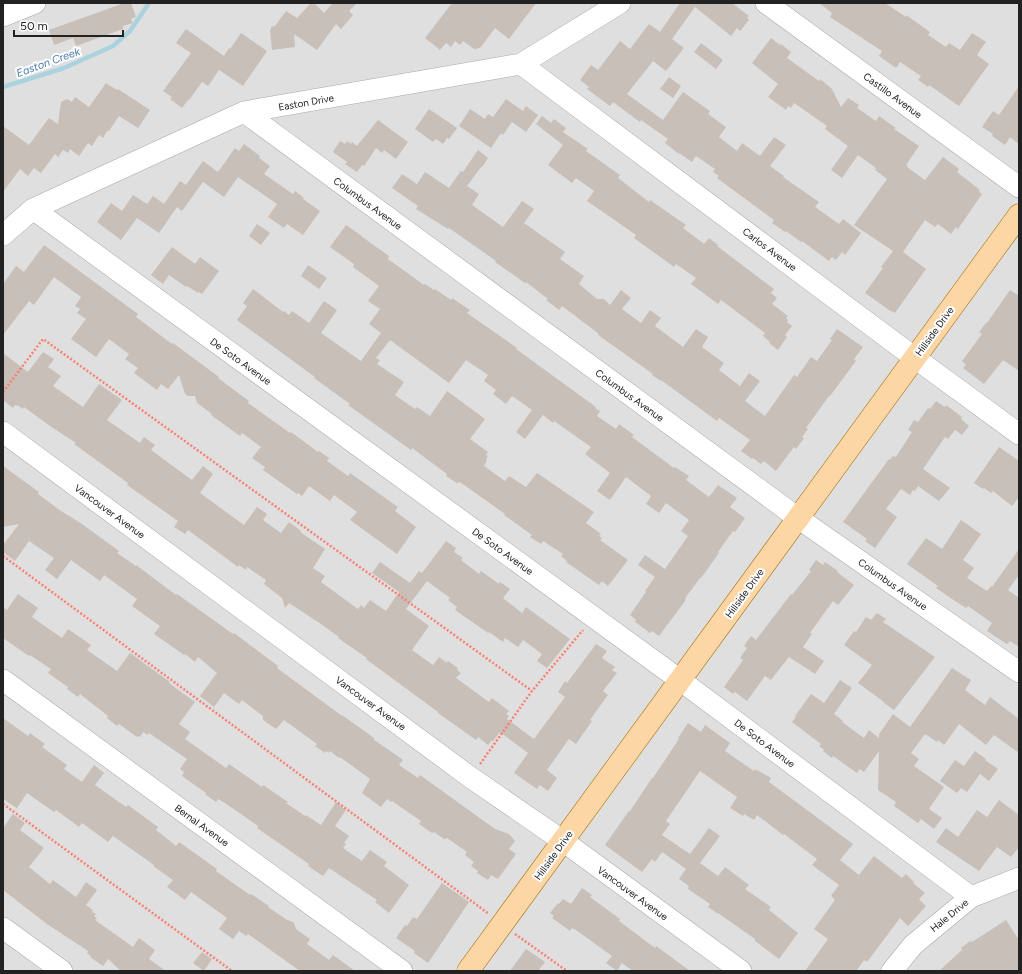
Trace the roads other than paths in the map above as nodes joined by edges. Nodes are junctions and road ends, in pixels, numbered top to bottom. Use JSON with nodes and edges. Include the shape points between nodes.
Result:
{"nodes":[{"id":1,"x":35,"y":3,"type":"edge"},
{"id":2,"x":620,"y":3,"type":"edge"},
{"id":3,"x":766,"y":3,"type":"edge"},
{"id":4,"x":3,"y":16,"type":"edge"},
{"id":5,"x":522,"y":64,"type":"junction"},
{"id":6,"x":244,"y":112,"type":"junction"},
{"id":7,"x":1019,"y":187,"type":"edge"},
{"id":8,"x":33,"y":209,"type":"junction"},
{"id":9,"x":1019,"y":215,"type":"edge"},
{"id":10,"x":3,"y":235,"type":"edge"},
{"id":11,"x":915,"y":358,"type":"junction"},
{"id":12,"x":3,"y":432,"type":"edge"},
{"id":13,"x":1019,"y":434,"type":"edge"},
{"id":14,"x":798,"y":518,"type":"junction"},
{"id":15,"x":1019,"y":672,"type":"edge"},
{"id":16,"x":3,"y":680,"type":"edge"},
{"id":17,"x":680,"y":680,"type":"junction"},
{"id":18,"x":563,"y":841,"type":"junction"},
{"id":19,"x":1019,"y":878,"type":"edge"},
{"id":20,"x":971,"y":897,"type":"junction"},
{"id":21,"x":3,"y":928,"type":"edge"},
{"id":22,"x":62,"y":971,"type":"edge"},
{"id":23,"x":402,"y":971,"type":"edge"},
{"id":24,"x":468,"y":971,"type":"edge"},
{"id":25,"x":741,"y":971,"type":"edge"},
{"id":26,"x":892,"y":971,"type":"edge"}],
"edges":[{"from":1,"to":4,"type":"street"},
{"from":2,"to":5,"type":"street","name":"Easton Drive"},
{"from":3,"to":7,"type":"street","name":"Castillo Avenue"},
{"from":5,"to":6,"type":"street","name":"Easton Drive"},
{"from":5,"to":11,"type":"street","name":"Carlos Avenue"},
{"from":6,"to":8,"type":"street","name":"Easton Drive"},
{"from":6,"to":14,"type":"street","name":"Columbus Avenue"},
{"from":8,"to":10,"type":"street","name":"Easton Drive"},
{"from":8,"to":17,"type":"street","name":"De Soto Avenue"},
{"from":9,"to":11,"type":"main road","name":"Hillside Drive"},
{"from":11,"to":13,"type":"street","name":"Carlos Avenue"},
{"from":11,"to":14,"type":"main road","name":"Hillside Drive"},
{"from":12,"to":18,"type":"street","name":"Vancouver Avenue","via":[[470,777]]},
{"from":14,"to":15,"type":"street","name":"Columbus Avenue"},
{"from":14,"to":17,"type":"main road","name":"Hillside Drive"},
{"from":16,"to":23,"type":"street","name":"Bernal Avenue"},
{"from":17,"to":18,"type":"main road","name":"Hillside Drive"},
{"from":17,"to":20,"type":"street","name":"De Soto Avenue"},
{"from":18,"to":24,"type":"main road","name":"Hillside Drive"},
{"from":18,"to":25,"type":"street","name":"Vancouver Avenue"},
{"from":19,"to":20,"type":"street","name":"Hale Drive"},
{"from":20,"to":26,"type":"street","name":"Hale Drive","via":[[913,945]]},
{"from":21,"to":22,"type":"street"}]}
